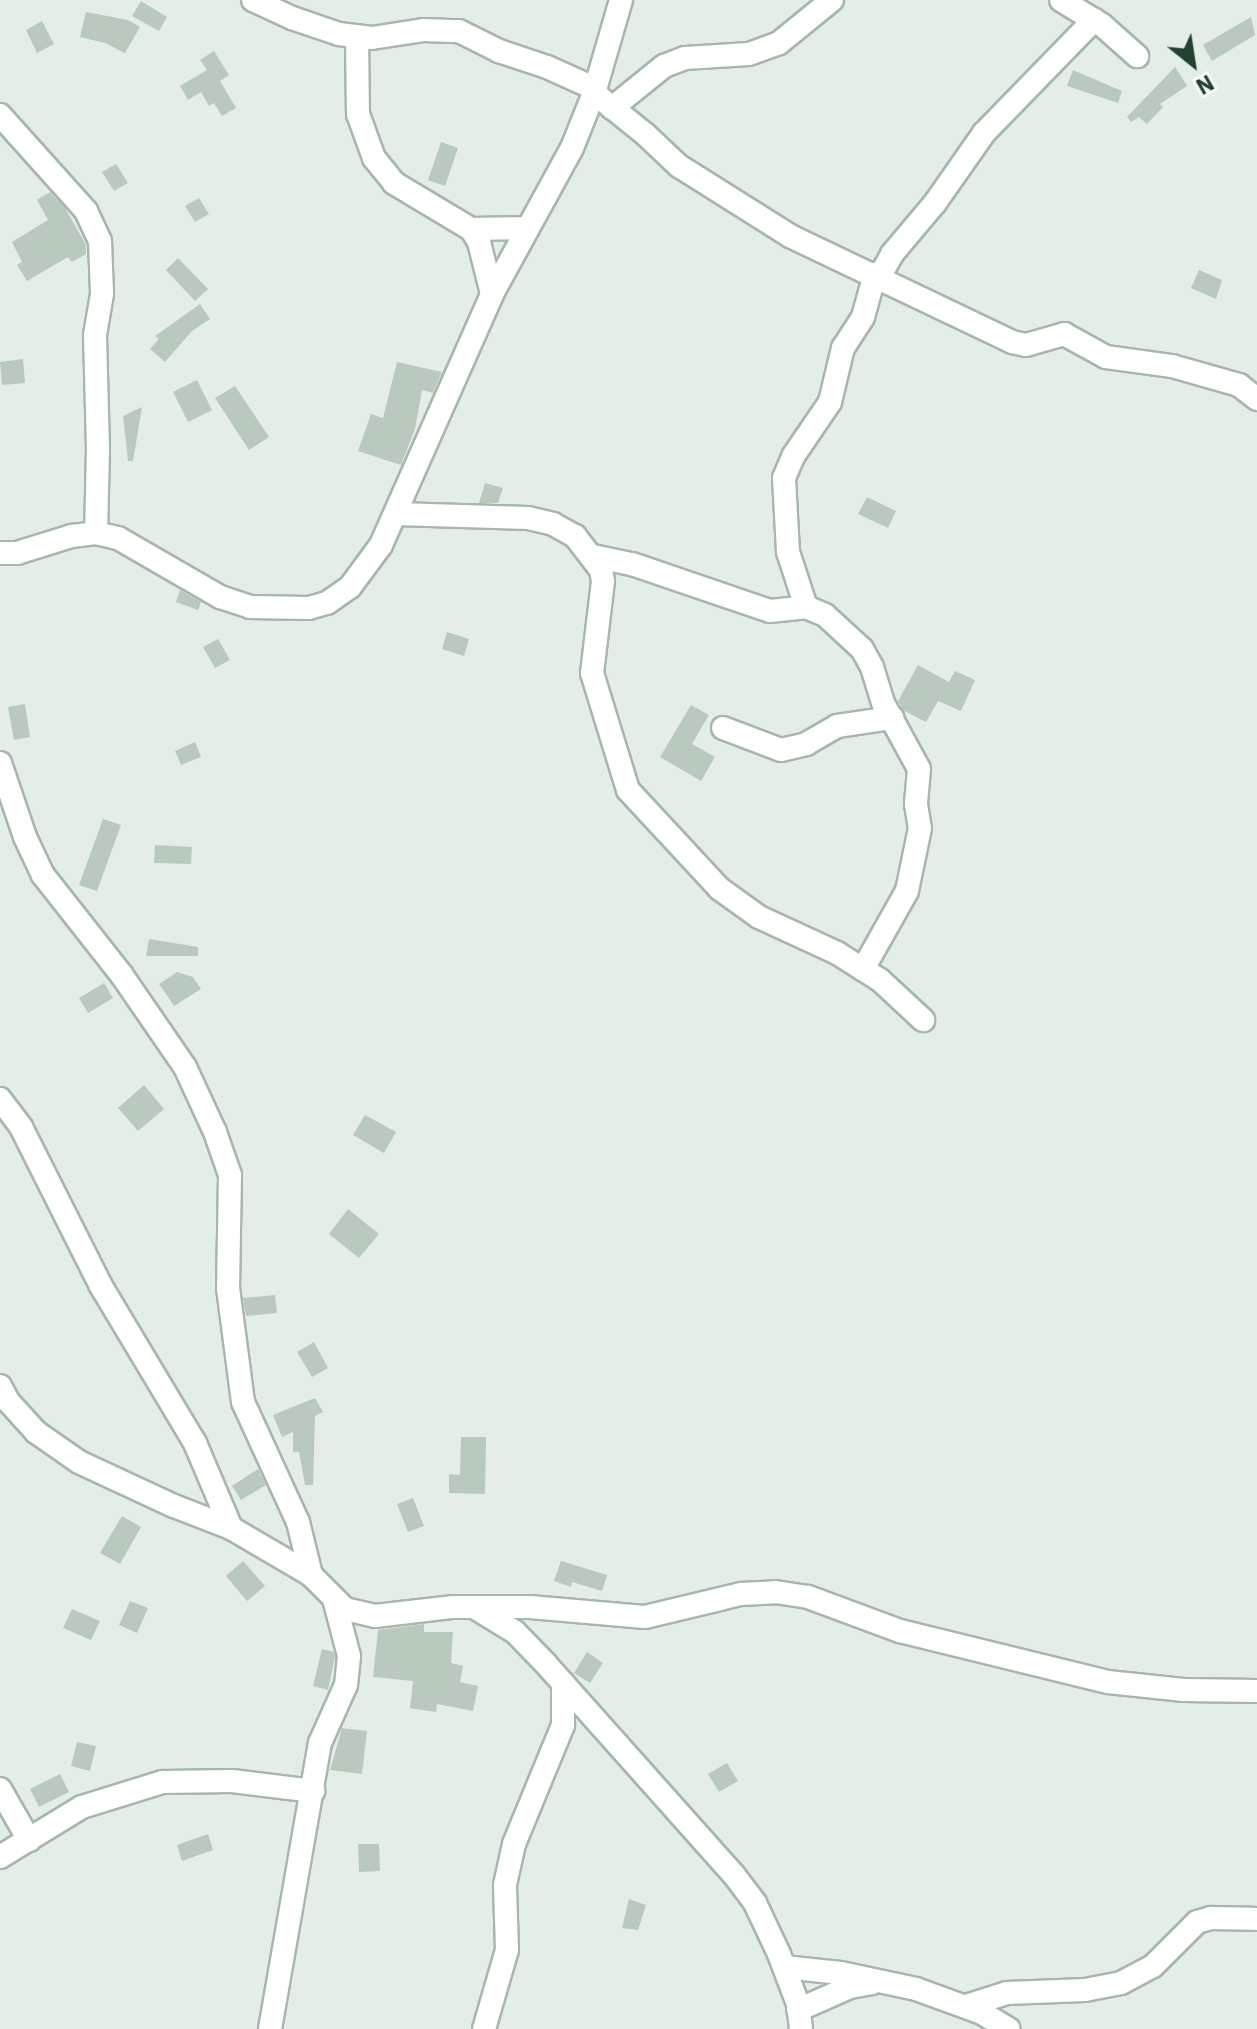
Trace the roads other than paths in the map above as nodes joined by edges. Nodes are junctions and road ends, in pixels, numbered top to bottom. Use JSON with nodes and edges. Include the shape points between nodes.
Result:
{"nodes":[{"id":1,"x":253,"y":0,"type":"edge"},
{"id":2,"x":621,"y":0,"type":"edge"},
{"id":3,"x":832,"y":0,"type":"edge"},
{"id":4,"x":1061,"y":0,"type":"edge"},
{"id":5,"x":1094,"y":20,"type":"junction"},
{"id":6,"x":357,"y":36,"type":"junction"},
{"id":7,"x":1137,"y":56,"type":"dead end"},
{"id":8,"x":595,"y":91,"type":"junction"},
{"id":9,"x":612,"y":108,"type":"junction"},
{"id":10,"x":0,"y":115,"type":"edge"},
{"id":11,"x":528,"y":228,"type":"junction"},
{"id":12,"x":471,"y":229,"type":"junction"},
{"id":13,"x":878,"y":275,"type":"junction"},
{"id":14,"x":492,"y":294,"type":"junction"},
{"id":15,"x":1257,"y":399,"type":"edge"},
{"id":16,"x":396,"y":514,"type":"junction"},
{"id":17,"x":96,"y":533,"type":"junction"},
{"id":18,"x":0,"y":553,"type":"edge"},
{"id":19,"x":593,"y":556,"type":"junction"},
{"id":20,"x":806,"y":607,"type":"junction"},
{"id":21,"x":892,"y":718,"type":"junction"},
{"id":22,"x":723,"y":728,"type":"dead end"},
{"id":23,"x":0,"y":763,"type":"edge"},
{"id":24,"x":4,"y":796,"type":"edge"},
{"id":25,"x":863,"y":969,"type":"junction"},
{"id":26,"x":923,"y":1020,"type":"dead end"},
{"id":27,"x":0,"y":1099,"type":"edge"},
{"id":28,"x":0,"y":1386,"type":"edge"},
{"id":29,"x":231,"y":1528,"type":"junction"},
{"id":30,"x":311,"y":1575,"type":"junction"},
{"id":31,"x":334,"y":1599,"type":"junction"},
{"id":32,"x":473,"y":1607,"type":"junction"},
{"id":33,"x":563,"y":1683,"type":"junction"},
{"id":34,"x":1257,"y":1691,"type":"edge"},
{"id":35,"x":0,"y":1789,"type":"edge"},
{"id":36,"x":313,"y":1791,"type":"junction"},
{"id":37,"x":29,"y":1840,"type":"junction"},
{"id":38,"x":0,"y":1857,"type":"edge"},
{"id":39,"x":1257,"y":1919,"type":"edge"},
{"id":40,"x":784,"y":1967,"type":"junction"},
{"id":41,"x":881,"y":1981,"type":"junction"},
{"id":42,"x":966,"y":2006,"type":"junction"},
{"id":43,"x":800,"y":2019,"type":"edge"},
{"id":44,"x":270,"y":2029,"type":"edge"},
{"id":45,"x":484,"y":2029,"type":"edge"},
{"id":46,"x":1009,"y":2029,"type":"edge"}],
"edges":[{"from":1,"to":6,"type":"street","via":[[292,18]]},
{"from":2,"to":8,"type":"street"},
{"from":3,"to":9,"type":"street","via":[[779,43],[749,54],[685,58],[664,66]]},
{"from":4,"to":5,"type":"street"},
{"from":5,"to":7,"type":"street"},
{"from":5,"to":13,"type":"street","via":[[984,133]]},
{"from":6,"to":8,"type":"street","via":[[459,31]]},
{"from":6,"to":12,"type":"street","via":[[358,114],[374,158],[394,183]]},
{"from":8,"to":9,"type":"street"},
{"from":8,"to":11,"type":"street","via":[[572,148]]},
{"from":9,"to":13,"type":"street","via":[[706,184],[790,236]]},
{"from":10,"to":17,"type":"street","via":[[86,211],[100,241]]},
{"from":11,"to":12,"type":"street"},
{"from":11,"to":14,"type":"street"},
{"from":12,"to":14,"type":"street"},
{"from":13,"to":15,"type":"street","via":[[1012,342],[1026,345],[1064,334],[1106,357],[1197,373],[1239,385]]},
{"from":13,"to":20,"type":"street","via":[[863,317],[843,348],[830,402],[784,478],[788,552]]},
{"from":14,"to":16,"type":"street"},
{"from":16,"to":17,"type":"street","via":[[350,587],[327,603],[282,610],[220,597],[118,538]]},
{"from":16,"to":19,"type":"street","via":[[528,518],[575,536]]},
{"from":17,"to":18,"type":"street"},
{"from":19,"to":20,"type":"street","via":[[770,611]]},
{"from":19,"to":25,"type":"street","via":[[603,581],[592,673],[628,790],[720,889],[759,917]]},
{"from":20,"to":21,"type":"street","via":[[825,615],[862,649]]},
{"from":21,"to":22,"type":"street","via":[[837,726],[806,744],[781,750]]},
{"from":21,"to":25,"type":"street","via":[[919,769],[920,828],[907,891]]},
{"from":23,"to":24,"type":"street"},
{"from":24,"to":30,"type":"street","via":[[43,875],[185,1067],[215,1132],[230,1175],[228,1288],[243,1402],[298,1522]]},
{"from":25,"to":26,"type":"street"},
{"from":27,"to":29,"type":"street","via":[[21,1127],[101,1286],[195,1443]]},
{"from":28,"to":29,"type":"street","via":[[36,1432],[79,1462]]},
{"from":29,"to":30,"type":"street"},
{"from":30,"to":31,"type":"street"},
{"from":31,"to":32,"type":"street","via":[[345,1609],[375,1616]]},
{"from":31,"to":36,"type":"street","via":[[349,1656],[346,1685],[320,1743]]},
{"from":32,"to":33,"type":"street","via":[[515,1632]]},
{"from":32,"to":34,"type":"street","via":[[645,1617],[741,1594],[776,1592],[808,1597],[900,1631],[1108,1682]]},
{"from":33,"to":40,"type":"street","via":[[734,1875],[755,1903]]},
{"from":33,"to":45,"type":"street","via":[[563,1725],[514,1844],[505,1885],[507,1950]]},
{"from":35,"to":37,"type":"street"},
{"from":36,"to":37,"type":"street","via":[[232,1781],[163,1782],[82,1807]]},
{"from":36,"to":44,"type":"street"},
{"from":37,"to":38,"type":"street"},
{"from":39,"to":42,"type":"street","via":[[1197,1922],[1153,1966],[1121,1983],[1007,1993]]},
{"from":40,"to":41,"type":"street"},
{"from":40,"to":43,"type":"street"},
{"from":41,"to":42,"type":"street"},
{"from":41,"to":43,"type":"street","via":[[850,1987]]},
{"from":42,"to":46,"type":"street"}]}
